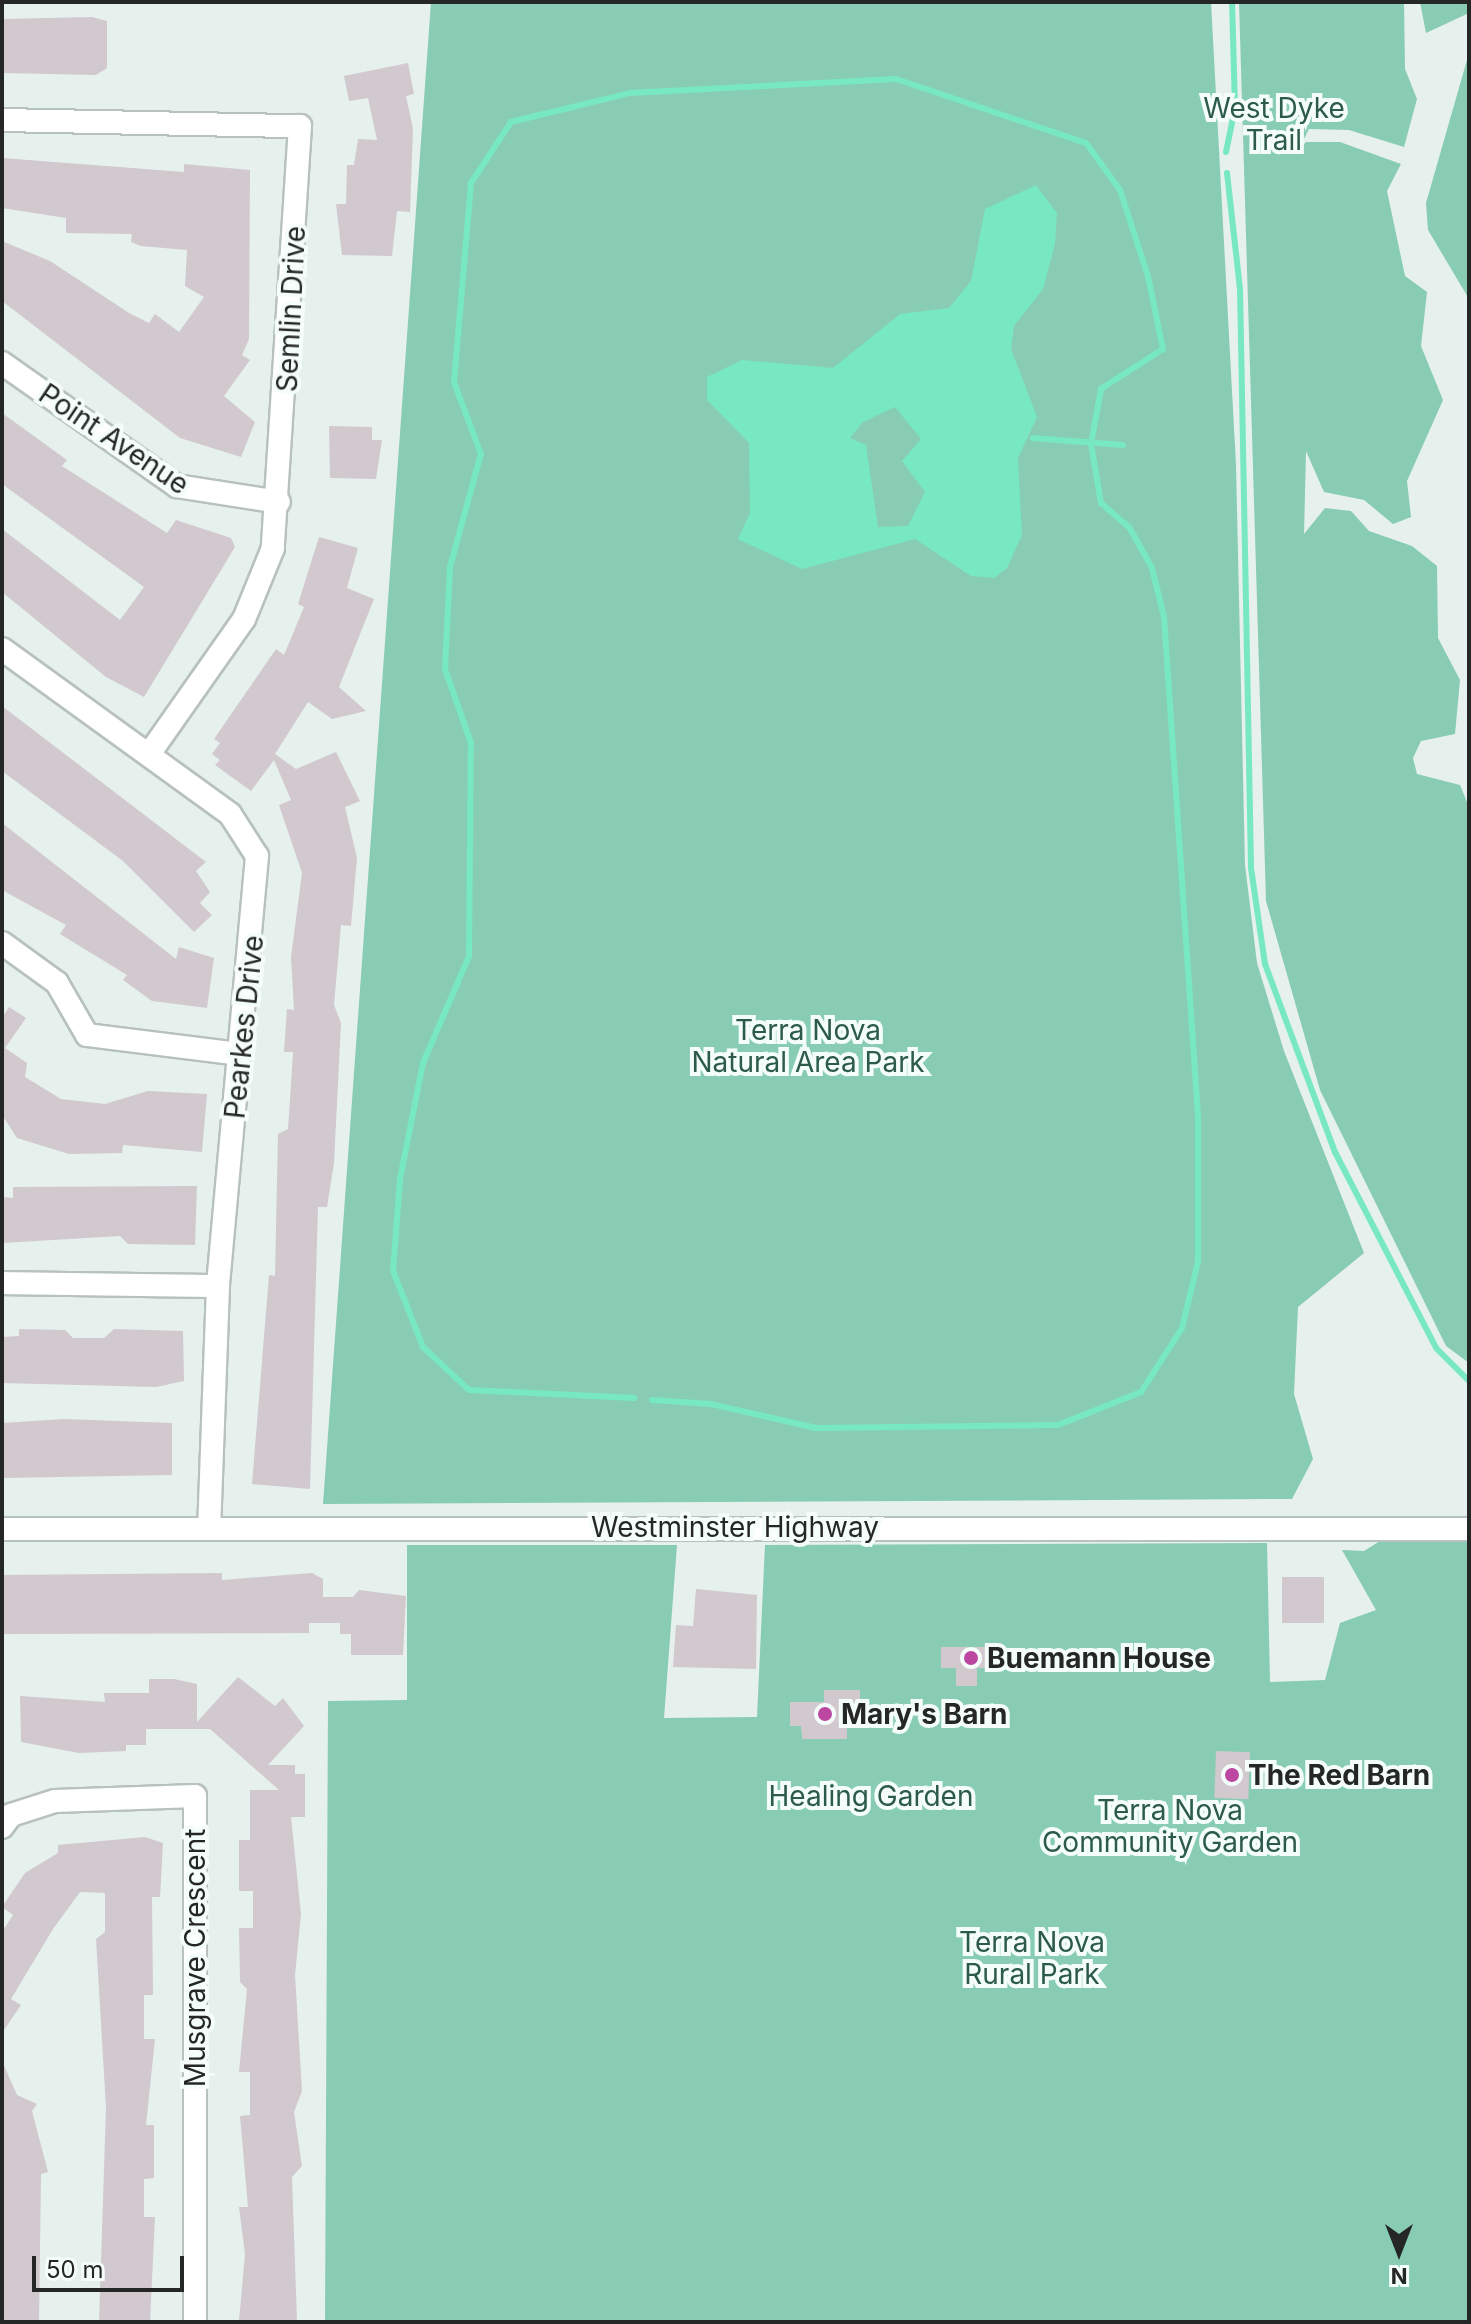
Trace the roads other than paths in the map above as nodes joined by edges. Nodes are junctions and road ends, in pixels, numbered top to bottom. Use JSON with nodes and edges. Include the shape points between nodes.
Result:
{"nodes":[{"id":1,"x":2,"y":120,"type":"edge"},
{"id":2,"x":2,"y":363,"type":"edge"},
{"id":3,"x":279,"y":502,"type":"junction"},
{"id":4,"x":2,"y":649,"type":"edge"},
{"id":5,"x":149,"y":754,"type":"junction"},
{"id":6,"x":2,"y":943,"type":"edge"},
{"id":7,"x":240,"y":1054,"type":"junction"},
{"id":8,"x":2,"y":1283,"type":"edge"},
{"id":9,"x":218,"y":1286,"type":"junction"},
{"id":10,"x":2,"y":1529,"type":"edge"},
{"id":11,"x":209,"y":1529,"type":"junction"},
{"id":12,"x":1469,"y":1529,"type":"edge"},
{"id":13,"x":2,"y":1827,"type":"edge"},
{"id":14,"x":195,"y":2322,"type":"edge"}],
"edges":[{"from":1,"to":3,"type":"street","name":"Semlin Drive","via":[[300,126]]},
{"from":2,"to":3,"type":"street","name":"Point Avenue","via":[[177,486]]},
{"from":3,"to":5,"type":"street","name":"Semlin Drive","via":[[273,548],[250,607]]},
{"from":4,"to":5,"type":"street","name":"Pearkes Drive"},
{"from":5,"to":7,"type":"street","name":"Pearkes Drive","via":[[230,814],[257,856]]},
{"from":6,"to":7,"type":"street","via":[[57,983],[87,1035]]},
{"from":7,"to":9,"type":"street","name":"Pearkes Drive"},
{"from":8,"to":9,"type":"street"},
{"from":9,"to":11,"type":"street","name":"Pearkes Drive"},
{"from":10,"to":11,"type":"street","name":"Westminster Highway"},
{"from":11,"to":12,"type":"street","name":"Westminster Highway"},
{"from":13,"to":14,"type":"street","name":"Musgrave Crescent","via":[[11,1815],[55,1801],[195,1796]]}]}
